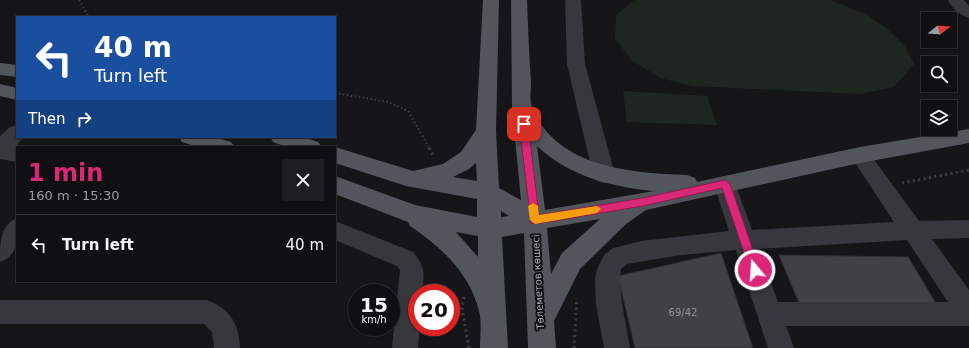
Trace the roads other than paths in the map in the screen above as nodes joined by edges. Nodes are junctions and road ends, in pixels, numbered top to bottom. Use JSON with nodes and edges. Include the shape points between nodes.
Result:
{"nodes":[{"id":1,"x":491,"y":0,"type":"edge"},
{"id":2,"x":519,"y":0,"type":"edge"},
{"id":3,"x":573,"y":0,"type":"edge"},
{"id":4,"x":956,"y":0,"type":"edge"},
{"id":5,"x":969,"y":13,"type":"edge"},
{"id":6,"x":0,"y":69,"type":"edge"},
{"id":7,"x":16,"y":71,"type":"edge"},
{"id":8,"x":0,"y":90,"type":"edge"},
{"id":9,"x":16,"y":94,"type":"edge"},
{"id":10,"x":522,"y":108,"type":"junction"},
{"id":11,"x":486,"y":132,"type":"junction"},
{"id":12,"x":16,"y":133,"type":"edge"},
{"id":13,"x":969,"y":136,"type":"edge"},
{"id":14,"x":193,"y":138,"type":"edge"},
{"id":15,"x":283,"y":138,"type":"edge"},
{"id":16,"x":221,"y":146,"type":"edge"},
{"id":17,"x":307,"y":146,"type":"edge"},
{"id":18,"x":16,"y":155,"type":"edge"},
{"id":19,"x":336,"y":155,"type":"edge"},
{"id":20,"x":860,"y":155,"type":"junction"},
{"id":21,"x":604,"y":175,"type":"junction"},
{"id":22,"x":406,"y":178,"type":"junction"},
{"id":23,"x":722,"y":184,"type":"junction"},
{"id":24,"x":336,"y":185,"type":"edge"},
{"id":25,"x":488,"y":192,"type":"junction"},
{"id":26,"x":643,"y":202,"type":"junction"},
{"id":27,"x":412,"y":214,"type":"junction"},
{"id":28,"x":535,"y":220,"type":"junction"},
{"id":29,"x":16,"y":228,"type":"edge"},
{"id":30,"x":490,"y":229,"type":"junction"},
{"id":31,"x":969,"y":229,"type":"edge"},
{"id":32,"x":336,"y":230,"type":"edge"},
{"id":33,"x":912,"y":230,"type":"junction"},
{"id":34,"x":745,"y":240,"type":"junction"},
{"id":35,"x":0,"y":252,"type":"edge"},
{"id":36,"x":0,"y":312,"type":"edge"},
{"id":37,"x":969,"y":312,"type":"edge"},
{"id":38,"x":769,"y":314,"type":"junction"},
{"id":39,"x":541,"y":319,"type":"junction"},
{"id":40,"x":494,"y":320,"type":"junction"},
{"id":41,"x":227,"y":348,"type":"edge"},
{"id":42,"x":405,"y":348,"type":"edge"},
{"id":43,"x":494,"y":348,"type":"edge"},
{"id":44,"x":542,"y":348,"type":"edge"},
{"id":45,"x":617,"y":348,"type":"edge"},
{"id":46,"x":781,"y":348,"type":"edge"}],
"edges":[{"from":1,"to":11,"type":"main road"},
{"from":2,"to":10,"type":"main road","name":"Төлеметов көшесі"},
{"from":3,"to":21,"type":"street","via":[[576,64]]},
{"from":4,"to":5,"type":"street","via":[[958,5]]},
{"from":6,"to":7,"type":"main road"},
{"from":8,"to":9,"type":"main road"},
{"from":10,"to":21,"type":"main road","via":[[541,138],[564,157]]},
{"from":10,"to":28,"type":"main road","name":"Төлеметов көшесі"},
{"from":11,"to":22,"type":"main road","via":[[466,160],[429,176]]},
{"from":11,"to":25,"type":"main road"},
{"from":12,"to":18,"type":"street","via":[[7,141],[3,153]]},
{"from":13,"to":20,"type":"main road"},
{"from":14,"to":16,"type":"main road"},
{"from":15,"to":17,"type":"main road"},
{"from":19,"to":22,"type":"main road"},
{"from":20,"to":23,"type":"main road"},
{"from":20,"to":33,"type":"street"},
{"from":21,"to":23,"type":"main road","via":[[648,182]]},
{"from":22,"to":25,"type":"main road"},
{"from":23,"to":26,"type":"main road"},
{"from":23,"to":34,"type":"street"},
{"from":24,"to":27,"type":"main road"},
{"from":25,"to":28,"type":"main road"},
{"from":25,"to":30,"type":"main road"},
{"from":26,"to":28,"type":"main road"},
{"from":26,"to":39,"type":"main road","via":[[618,218],[571,260]]},
{"from":27,"to":30,"type":"main road"},
{"from":27,"to":40,"type":"main road","via":[[447,238],[469,265],[484,288]]},
{"from":28,"to":30,"type":"main road"},
{"from":28,"to":39,"type":"main road","name":"Төлеметов көшесі"},
{"from":29,"to":35,"type":"street"},
{"from":30,"to":40,"type":"main road"},
{"from":31,"to":33,"type":"street"},
{"from":32,"to":42,"type":"street","via":[[405,259],[412,268]]},
{"from":33,"to":34,"type":"street"},
{"from":33,"to":37,"type":"street"},
{"from":34,"to":38,"type":"street"},
{"from":34,"to":45,"type":"street","via":[[636,252],[621,255],[611,263],[607,277],[607,296]]},
{"from":36,"to":41,"type":"street","via":[[207,312],[215,315],[221,323]]},
{"from":37,"to":38,"type":"street"},
{"from":38,"to":46,"type":"street"},
{"from":39,"to":44,"type":"main road","name":"Төлеметов көшесі"},
{"from":40,"to":43,"type":"main road"}]}
